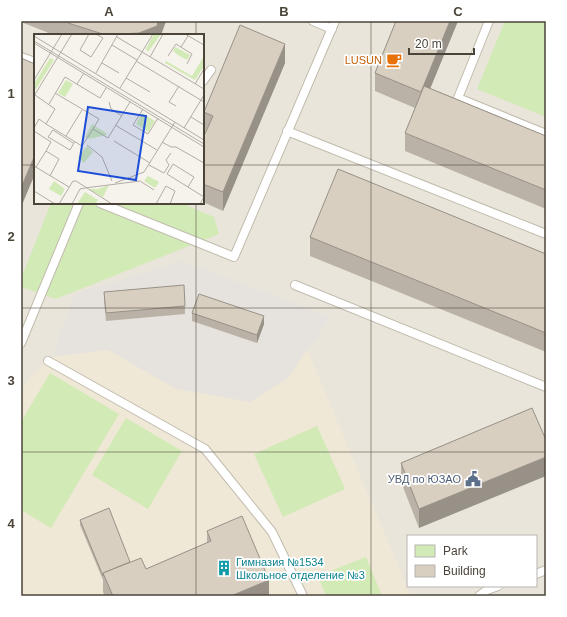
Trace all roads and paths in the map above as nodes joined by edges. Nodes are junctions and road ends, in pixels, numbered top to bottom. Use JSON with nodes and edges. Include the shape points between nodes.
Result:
{"nodes":[{"id":1,"x":313,"y":21,"type":"edge"},
{"id":2,"x":489,"y":21,"type":"edge"},
{"id":3,"x":333,"y":25,"type":"edge"},
{"id":4,"x":21,"y":57,"type":"edge"},
{"id":5,"x":34,"y":62,"type":"edge"},
{"id":6,"x":211,"y":70,"type":"dead end"},
{"id":7,"x":204,"y":80,"type":"edge"},
{"id":8,"x":287,"y":130,"type":"junction"},
{"id":9,"x":546,"y":134,"type":"edge"},
{"id":10,"x":79,"y":204,"type":"edge"},
{"id":11,"x":102,"y":204,"type":"edge"},
{"id":12,"x":546,"y":234,"type":"edge"},
{"id":13,"x":295,"y":285,"type":"dead end"},
{"id":14,"x":21,"y":343,"type":"edge"},
{"id":15,"x":48,"y":361,"type":"dead end"},
{"id":16,"x":546,"y":387,"type":"edge"},
{"id":17,"x":495,"y":587,"type":"edge"},
{"id":18,"x":303,"y":596,"type":"edge"},
{"id":19,"x":479,"y":596,"type":"edge"}],
"edges":[{"from":1,"to":3,"type":"lane"},
{"from":2,"to":9,"type":"lane","via":[[458,98]]},
{"from":3,"to":8,"type":"lane"},
{"from":4,"to":5,"type":"lane"},
{"from":6,"to":7,"type":"lane"},
{"from":8,"to":11,"type":"lane","via":[[234,257]]},
{"from":8,"to":12,"type":"lane"},
{"from":10,"to":14,"type":"lane"},
{"from":13,"to":16,"type":"lane"},
{"from":15,"to":18,"type":"lane","via":[[205,449],[272,532]]},
{"from":17,"to":19,"type":"lane"}]}
